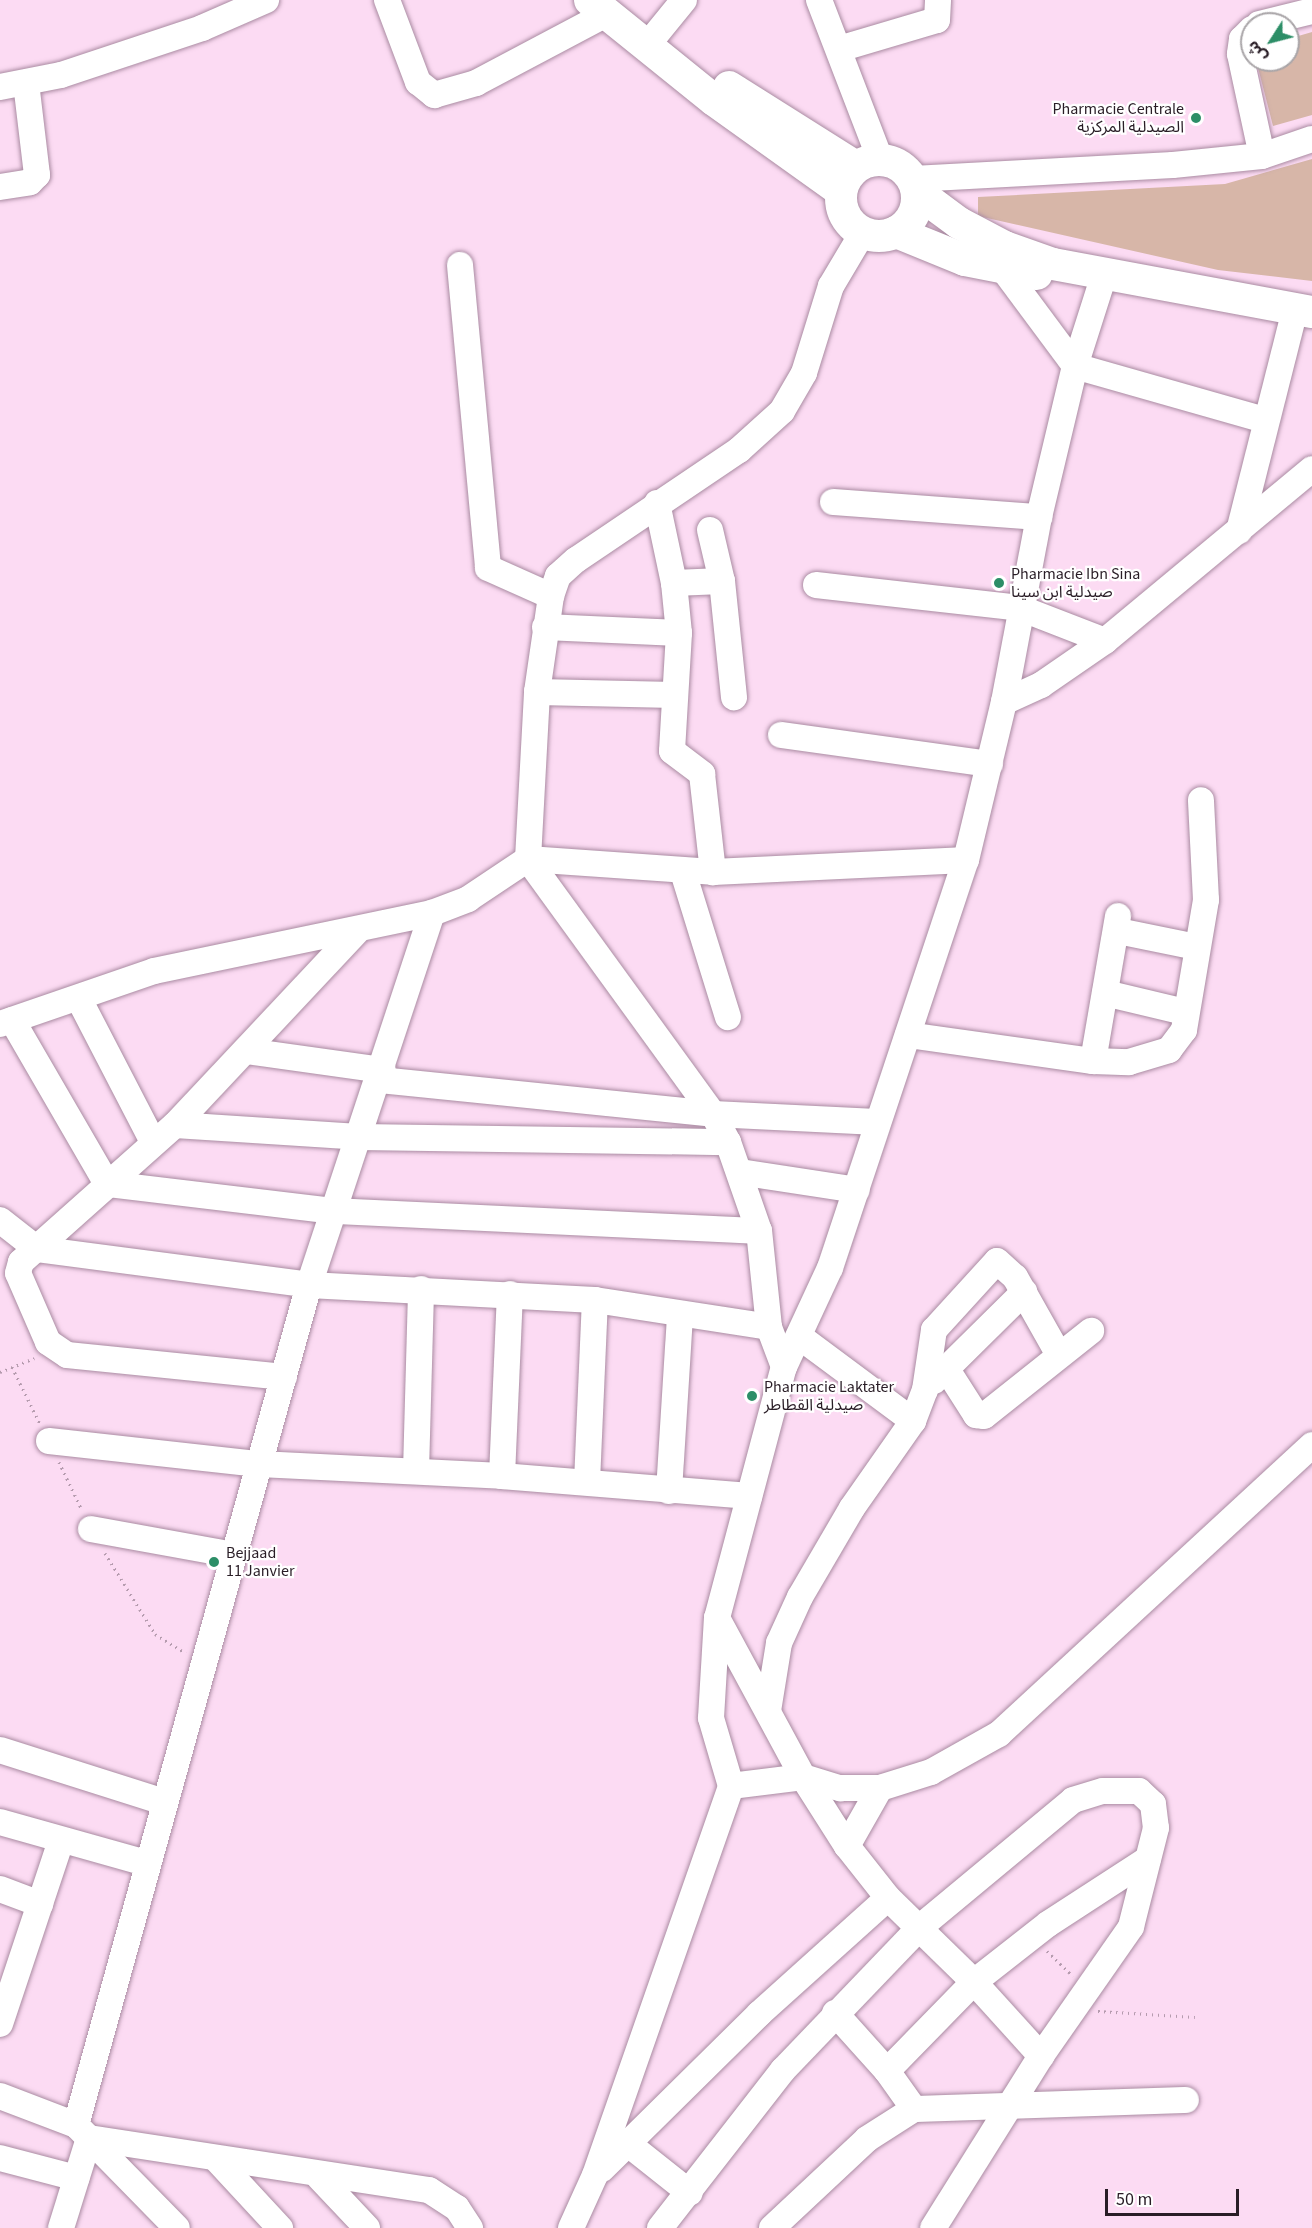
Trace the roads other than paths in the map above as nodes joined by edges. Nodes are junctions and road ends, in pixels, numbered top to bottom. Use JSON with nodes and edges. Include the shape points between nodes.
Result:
{"nodes":[{"id":1,"x":387,"y":0,"type":"edge"},
{"id":2,"x":684,"y":0,"type":"edge"},
{"id":3,"x":819,"y":0,"type":"edge"},
{"id":4,"x":938,"y":0,"type":"edge"},
{"id":5,"x":256,"y":2,"type":"edge"},
{"id":6,"x":599,"y":6,"type":"edge"},
{"id":7,"x":653,"y":38,"type":"junction"},
{"id":8,"x":839,"y":49,"type":"junction"},
{"id":9,"x":1244,"y":72,"type":"edge"},
{"id":10,"x":26,"y":83,"type":"junction"},
{"id":11,"x":0,"y":87,"type":"edge"},
{"id":12,"x":1312,"y":139,"type":"edge"},
{"id":13,"x":1262,"y":156,"type":"junction"},
{"id":14,"x":859,"y":172,"type":"junction"},
{"id":15,"x":915,"y":186,"type":"junction"},
{"id":16,"x":0,"y":187,"type":"edge"},
{"id":17,"x":863,"y":232,"type":"junction"},
{"id":18,"x":896,"y":232,"type":"junction"},
{"id":19,"x":460,"y":264,"type":"dead end"},
{"id":20,"x":1003,"y":269,"type":"junction"},
{"id":21,"x":1104,"y":275,"type":"junction"},
{"id":22,"x":1304,"y":311,"type":"edge"},
{"id":23,"x":1075,"y":366,"type":"junction"},
{"id":24,"x":1264,"y":420,"type":"junction"},
{"id":25,"x":1312,"y":469,"type":"edge"},
{"id":26,"x":833,"y":502,"type":"dead end"},
{"id":27,"x":657,"y":503,"type":"junction"},
{"id":28,"x":1039,"y":517,"type":"junction"},
{"id":29,"x":710,"y":530,"type":"dead end"},
{"id":30,"x":1239,"y":531,"type":"junction"},
{"id":31,"x":722,"y":581,"type":"junction"},
{"id":32,"x":674,"y":583,"type":"junction"},
{"id":33,"x":816,"y":585,"type":"dead end"},
{"id":34,"x":550,"y":596,"type":"junction"},
{"id":35,"x":1020,"y":608,"type":"junction"},
{"id":36,"x":545,"y":627,"type":"junction"},
{"id":37,"x":679,"y":633,"type":"junction"},
{"id":38,"x":1105,"y":641,"type":"junction"},
{"id":39,"x":537,"y":692,"type":"junction"},
{"id":40,"x":675,"y":695,"type":"junction"},
{"id":41,"x":734,"y":697,"type":"dead end"},
{"id":42,"x":1004,"y":702,"type":"junction"},
{"id":43,"x":781,"y":735,"type":"dead end"},
{"id":44,"x":990,"y":764,"type":"junction"},
{"id":45,"x":1201,"y":800,"type":"dead end"},
{"id":46,"x":528,"y":859,"type":"junction"},
{"id":47,"x":966,"y":860,"type":"junction"},
{"id":48,"x":683,"y":872,"type":"junction"},
{"id":49,"x":713,"y":872,"type":"junction"},
{"id":50,"x":432,"y":913,"type":"junction"},
{"id":51,"x":356,"y":932,"type":"junction"},
{"id":52,"x":1196,"y":947,"type":"junction"},
{"id":53,"x":1105,"y":993,"type":"junction"},
{"id":54,"x":79,"y":999,"type":"junction"},
{"id":55,"x":1185,"y":1012,"type":"junction"},
{"id":56,"x":728,"y":1017,"type":"dead end"},
{"id":57,"x":6,"y":1022,"type":"edge"},
{"id":58,"x":908,"y":1035,"type":"junction"},
{"id":59,"x":246,"y":1051,"type":"junction"},
{"id":60,"x":1093,"y":1061,"type":"junction"},
{"id":61,"x":381,"y":1075,"type":"junction"},
{"id":62,"x":713,"y":1114,"type":"junction"},
{"id":63,"x":878,"y":1122,"type":"junction"},
{"id":64,"x":175,"y":1125,"type":"junction"},
{"id":65,"x":359,"y":1137,"type":"junction"},
{"id":66,"x":153,"y":1142,"type":"junction"},
{"id":67,"x":728,"y":1142,"type":"junction"},
{"id":68,"x":740,"y":1172,"type":"junction"},
{"id":69,"x":106,"y":1184,"type":"junction"},
{"id":70,"x":857,"y":1190,"type":"junction"},
{"id":71,"x":334,"y":1210,"type":"junction"},
{"id":72,"x":0,"y":1220,"type":"edge"},
{"id":73,"x":759,"y":1231,"type":"junction"},
{"id":74,"x":37,"y":1249,"type":"junction"},
{"id":75,"x":309,"y":1285,"type":"junction"},
{"id":76,"x":421,"y":1289,"type":"junction"},
{"id":77,"x":1024,"y":1292,"type":"junction"},
{"id":78,"x":510,"y":1294,"type":"junction"},
{"id":79,"x":595,"y":1300,"type":"junction"},
{"id":80,"x":680,"y":1314,"type":"junction"},
{"id":81,"x":769,"y":1327,"type":"junction"},
{"id":82,"x":1091,"y":1331,"type":"dead end"},
{"id":83,"x":801,"y":1337,"type":"junction"},
{"id":84,"x":1059,"y":1355,"type":"junction"},
{"id":85,"x":784,"y":1367,"type":"junction"},
{"id":86,"x":946,"y":1368,"type":"junction"},
{"id":87,"x":284,"y":1377,"type":"junction"},
{"id":88,"x":925,"y":1390,"type":"junction"},
{"id":89,"x":913,"y":1421,"type":"junction"},
{"id":90,"x":49,"y":1441,"type":"dead end"},
{"id":91,"x":1312,"y":1445,"type":"edge"},
{"id":92,"x":259,"y":1464,"type":"junction"},
{"id":93,"x":416,"y":1471,"type":"junction"},
{"id":94,"x":502,"y":1476,"type":"junction"},
{"id":95,"x":587,"y":1482,"type":"junction"},
{"id":96,"x":669,"y":1491,"type":"junction"},
{"id":97,"x":749,"y":1496,"type":"junction"},
{"id":98,"x":91,"y":1529,"type":"dead end"},
{"id":99,"x":234,"y":1555,"type":"junction"},
{"id":100,"x":717,"y":1618,"type":"junction"},
{"id":101,"x":768,"y":1711,"type":"junction"},
{"id":102,"x":0,"y":1750,"type":"edge"},
{"id":103,"x":803,"y":1777,"type":"junction"},
{"id":104,"x":731,"y":1786,"type":"junction"},
{"id":105,"x":880,"y":1788,"type":"junction"},
{"id":106,"x":164,"y":1802,"type":"junction"},
{"id":107,"x":0,"y":1822,"type":"edge"},
{"id":108,"x":61,"y":1841,"type":"junction"},
{"id":109,"x":847,"y":1846,"type":"junction"},
{"id":110,"x":1149,"y":1859,"type":"junction"},
{"id":111,"x":146,"y":1863,"type":"junction"},
{"id":112,"x":0,"y":1888,"type":"edge"},
{"id":113,"x":888,"y":1898,"type":"junction"},
{"id":114,"x":40,"y":1904,"type":"junction"},
{"id":115,"x":919,"y":1928,"type":"junction"},
{"id":116,"x":974,"y":1982,"type":"junction"},
{"id":117,"x":2,"y":2013,"type":"edge"},
{"id":118,"x":835,"y":2013,"type":"junction"},
{"id":119,"x":1041,"y":2056,"type":"junction"},
{"id":120,"x":888,"y":2072,"type":"junction"},
{"id":121,"x":0,"y":2096,"type":"edge"},
{"id":122,"x":1186,"y":2100,"type":"dead end"},
{"id":123,"x":1012,"y":2105,"type":"junction"},
{"id":124,"x":914,"y":2109,"type":"junction"},
{"id":125,"x":82,"y":2131,"type":"junction"},
{"id":126,"x":627,"y":2143,"type":"junction"},
{"id":127,"x":0,"y":2158,"type":"edge"},
{"id":128,"x":218,"y":2160,"type":"junction"},
{"id":129,"x":595,"y":2175,"type":"junction"},
{"id":130,"x":319,"y":2177,"type":"junction"},
{"id":131,"x":76,"y":2178,"type":"junction"},
{"id":132,"x":690,"y":2193,"type":"junction"},
{"id":133,"x":62,"y":2227,"type":"edge"},
{"id":134,"x":177,"y":2228,"type":"edge"},
{"id":135,"x":280,"y":2228,"type":"edge"},
{"id":136,"x":367,"y":2228,"type":"edge"},
{"id":137,"x":470,"y":2228,"type":"edge"},
{"id":138,"x":571,"y":2228,"type":"edge"},
{"id":139,"x":660,"y":2228,"type":"edge"},
{"id":140,"x":772,"y":2228,"type":"edge"},
{"id":141,"x":933,"y":2228,"type":"edge"}],
"edges":[{"from":1,"to":6,"type":"street","via":[[418,82],[434,95],[476,83]]},
{"from":2,"to":7,"type":"street"},
{"from":3,"to":8,"type":"street"},
{"from":4,"to":8,"type":"street","via":[[937,20]]},
{"from":5,"to":10,"type":"street","via":[[202,28]]},
{"from":6,"to":7,"type":"main road"},
{"from":6,"to":14,"type":"main road","via":[[714,100]]},
{"from":7,"to":14,"type":"main road"},
{"from":8,"to":14,"type":"street"},
{"from":9,"to":13,"type":"street"},
{"from":10,"to":11,"type":"street"},
{"from":10,"to":16,"type":"street","via":[[37,175],[30,182]]},
{"from":12,"to":13,"type":"street"},
{"from":13,"to":15,"type":"street"},
{"from":14,"to":15,"type":"main road","via":[[899,165]]},
{"from":14,"to":17,"type":"main road","via":[[842,207],[849,222]]},
{"from":15,"to":18,"type":"main road","via":[[909,222]]},
{"from":15,"to":21,"type":"main road","via":[[958,223],[1005,247]]},
{"from":17,"to":18,"type":"main road","via":[[879,236]]},
{"from":17,"to":27,"type":"street","via":[[824,303],[792,400],[739,450]]},
{"from":18,"to":20,"type":"main road"},
{"from":19,"to":34,"type":"street","via":[[488,568]]},
{"from":20,"to":21,"type":"main road"},
{"from":20,"to":23,"type":"street"},
{"from":21,"to":22,"type":"main road"},
{"from":21,"to":23,"type":"street"},
{"from":22,"to":24,"type":"street"},
{"from":23,"to":24,"type":"street"},
{"from":23,"to":28,"type":"street"},
{"from":24,"to":30,"type":"street"},
{"from":25,"to":30,"type":"street"},
{"from":26,"to":28,"type":"street"},
{"from":27,"to":32,"type":"street"},
{"from":27,"to":34,"type":"street","via":[[576,560],[558,576]]},
{"from":28,"to":35,"type":"street"},
{"from":29,"to":31,"type":"street"},
{"from":30,"to":38,"type":"street"},
{"from":31,"to":32,"type":"street"},
{"from":31,"to":41,"type":"street"},
{"from":32,"to":37,"type":"street"},
{"from":33,"to":35,"type":"street"},
{"from":34,"to":36,"type":"street"},
{"from":35,"to":38,"type":"street"},
{"from":35,"to":42,"type":"street"},
{"from":36,"to":37,"type":"street"},
{"from":36,"to":39,"type":"street"},
{"from":37,"to":40,"type":"street"},
{"from":38,"to":42,"type":"street","via":[[1041,685]]},
{"from":39,"to":40,"type":"street"},
{"from":39,"to":46,"type":"street"},
{"from":40,"to":49,"type":"street","via":[[672,754],[702,774]]},
{"from":42,"to":44,"type":"street"},
{"from":43,"to":44,"type":"street"},
{"from":44,"to":47,"type":"street"},
{"from":45,"to":52,"type":"street","via":[[1206,900]]},
{"from":46,"to":48,"type":"street"},
{"from":46,"to":50,"type":"street","via":[[468,899]]},
{"from":46,"to":62,"type":"street"},
{"from":47,"to":49,"type":"street"},
{"from":47,"to":58,"type":"street"},
{"from":48,"to":49,"type":"street"},
{"from":48,"to":56,"type":"street"},
{"from":50,"to":51,"type":"street"},
{"from":50,"to":61,"type":"street"},
{"from":51,"to":54,"type":"street","via":[[154,971]]},
{"from":51,"to":59,"type":"street"},
{"from":52,"to":53,"type":"street","via":[[1118,923]]},
{"from":52,"to":55,"type":"street"},
{"from":53,"to":55,"type":"street"},
{"from":53,"to":60,"type":"street"},
{"from":54,"to":57,"type":"street"},
{"from":54,"to":66,"type":"street"},
{"from":55,"to":60,"type":"street","via":[[1184,1030],[1169,1050],[1129,1062]]},
{"from":57,"to":69,"type":"street"},
{"from":58,"to":60,"type":"street"},
{"from":58,"to":63,"type":"street"},
{"from":59,"to":61,"type":"street"},
{"from":59,"to":64,"type":"street"},
{"from":61,"to":62,"type":"street"},
{"from":61,"to":65,"type":"street"},
{"from":62,"to":63,"type":"street"},
{"from":62,"to":67,"type":"street"},
{"from":63,"to":70,"type":"street"},
{"from":64,"to":65,"type":"street"},
{"from":64,"to":66,"type":"street"},
{"from":65,"to":67,"type":"street"},
{"from":65,"to":71,"type":"street"},
{"from":66,"to":69,"type":"street"},
{"from":67,"to":68,"type":"street"},
{"from":68,"to":70,"type":"street"},
{"from":68,"to":73,"type":"street"},
{"from":69,"to":71,"type":"street"},
{"from":69,"to":74,"type":"street"},
{"from":70,"to":83,"type":"street"},
{"from":71,"to":73,"type":"street"},
{"from":71,"to":75,"type":"street"},
{"from":72,"to":74,"type":"street"},
{"from":73,"to":81,"type":"street"},
{"from":74,"to":75,"type":"street"},
{"from":74,"to":87,"type":"street","via":[[21,1262],[20,1281],[56,1350],[67,1355]]},
{"from":75,"to":76,"type":"street"},
{"from":75,"to":87,"type":"street"},
{"from":76,"to":78,"type":"street"},
{"from":76,"to":93,"type":"street"},
{"from":77,"to":84,"type":"street"},
{"from":77,"to":86,"type":"street"},
{"from":77,"to":88,"type":"street","via":[[1002,1261],[992,1265],[934,1329]]},
{"from":78,"to":79,"type":"street"},
{"from":78,"to":94,"type":"street"},
{"from":79,"to":80,"type":"street"},
{"from":79,"to":95,"type":"street"},
{"from":80,"to":81,"type":"street"},
{"from":80,"to":96,"type":"street"},
{"from":81,"to":85,"type":"street"},
{"from":82,"to":84,"type":"street"},
{"from":83,"to":85,"type":"street"},
{"from":83,"to":89,"type":"street"},
{"from":84,"to":86,"type":"street","via":[[980,1417]]},
{"from":85,"to":97,"type":"street"},
{"from":86,"to":88,"type":"street"},
{"from":87,"to":92,"type":"street"},
{"from":88,"to":89,"type":"street"},
{"from":89,"to":101,"type":"street","via":[[852,1508],[800,1597],[779,1643]]},
{"from":90,"to":92,"type":"street"},
{"from":91,"to":105,"type":"street","via":[[999,1734],[931,1772]]},
{"from":92,"to":93,"type":"street"},
{"from":92,"to":99,"type":"street"},
{"from":93,"to":94,"type":"street"},
{"from":94,"to":95,"type":"street"},
{"from":95,"to":96,"type":"street"},
{"from":96,"to":97,"type":"street"},
{"from":97,"to":100,"type":"street"},
{"from":98,"to":99,"type":"street"},
{"from":99,"to":106,"type":"street"},
{"from":100,"to":101,"type":"street"},
{"from":100,"to":104,"type":"street","via":[[711,1718]]},
{"from":101,"to":103,"type":"street"},
{"from":102,"to":106,"type":"street"},
{"from":103,"to":104,"type":"street"},
{"from":103,"to":105,"type":"street","via":[[840,1788]]},
{"from":103,"to":109,"type":"street"},
{"from":104,"to":129,"type":"street"},
{"from":105,"to":109,"type":"street"},
{"from":106,"to":111,"type":"street"},
{"from":107,"to":108,"type":"street"},
{"from":108,"to":111,"type":"street"},
{"from":108,"to":114,"type":"street"},
{"from":109,"to":113,"type":"street"},
{"from":110,"to":115,"type":"street","via":[[1156,1815],[1148,1796],[1125,1790],[1087,1794],[1073,1800]]},
{"from":110,"to":116,"type":"street","via":[[1031,1937]]},
{"from":110,"to":119,"type":"street","via":[[1131,1928]]},
{"from":111,"to":125,"type":"street"},
{"from":112,"to":114,"type":"street"},
{"from":113,"to":115,"type":"street"},
{"from":113,"to":126,"type":"street"},
{"from":114,"to":117,"type":"street"},
{"from":115,"to":116,"type":"street"},
{"from":115,"to":118,"type":"street"},
{"from":116,"to":119,"type":"street"},
{"from":116,"to":120,"type":"street"},
{"from":118,"to":120,"type":"street"},
{"from":118,"to":132,"type":"street","via":[[744,2116]]},
{"from":119,"to":123,"type":"street"},
{"from":120,"to":124,"type":"street"},
{"from":121,"to":125,"type":"street"},
{"from":122,"to":123,"type":"street"},
{"from":123,"to":124,"type":"street"},
{"from":123,"to":141,"type":"street"},
{"from":124,"to":140,"type":"street","via":[[867,2139]]},
{"from":125,"to":128,"type":"street"},
{"from":125,"to":131,"type":"street"},
{"from":125,"to":134,"type":"street"},
{"from":126,"to":129,"type":"street"},
{"from":126,"to":132,"type":"street"},
{"from":127,"to":131,"type":"street"},
{"from":128,"to":130,"type":"street"},
{"from":128,"to":135,"type":"street"},
{"from":129,"to":138,"type":"street"},
{"from":130,"to":136,"type":"street"},
{"from":130,"to":137,"type":"street","via":[[429,2190],[457,2208]]},
{"from":131,"to":133,"type":"street"},
{"from":132,"to":139,"type":"street"}]}
